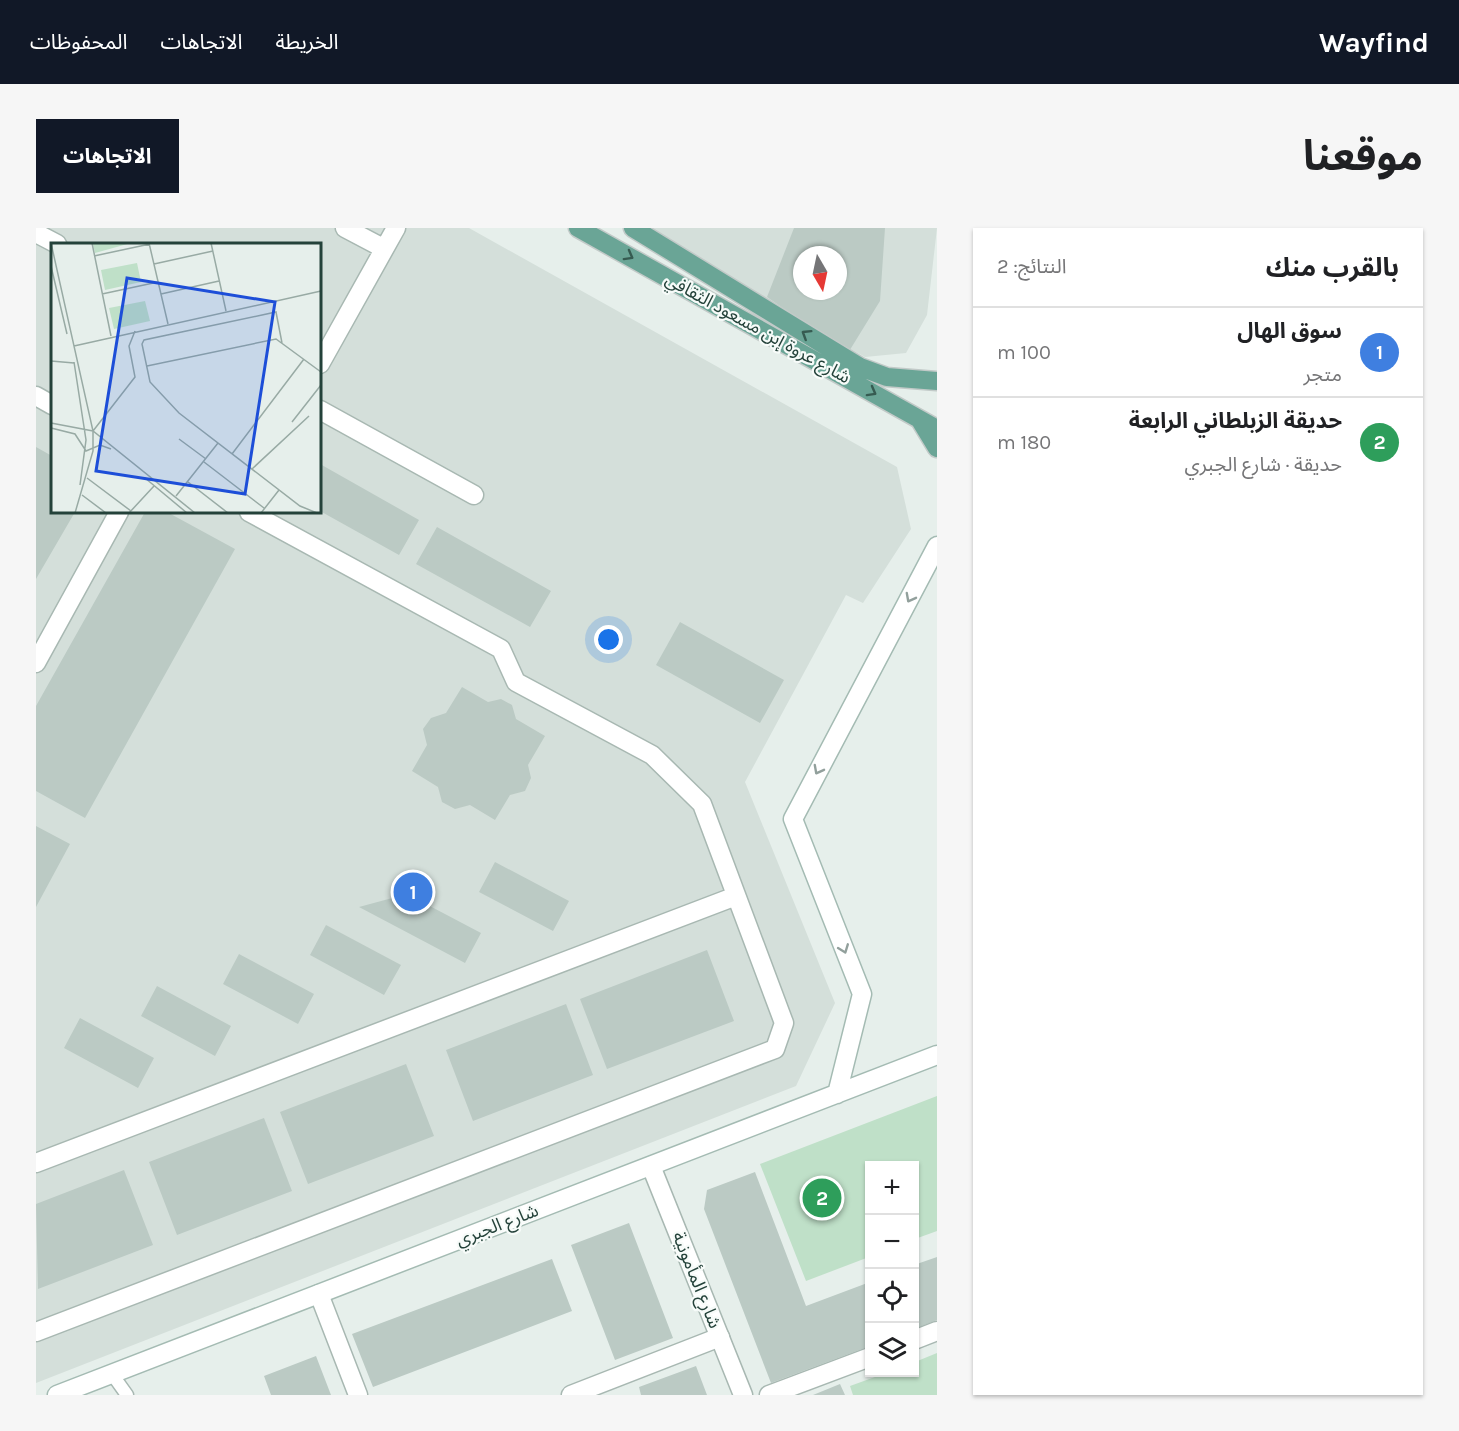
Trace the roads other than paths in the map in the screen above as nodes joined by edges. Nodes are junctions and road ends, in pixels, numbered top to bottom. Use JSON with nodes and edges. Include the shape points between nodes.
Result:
{"nodes":[{"id":1,"x":345,"y":228,"type":"edge"},
{"id":2,"x":396,"y":228,"type":"edge"},
{"id":3,"x":578,"y":228,"type":"edge"},
{"id":4,"x":633,"y":228,"type":"edge"},
{"id":5,"x":36,"y":233,"type":"edge"},
{"id":6,"x":55,"y":243,"type":"edge"},
{"id":7,"x":383,"y":248,"type":"junction"},
{"id":8,"x":321,"y":362,"type":"edge"},
{"id":9,"x":937,"y":381,"type":"edge"},
{"id":10,"x":36,"y":396,"type":"edge"},
{"id":11,"x":51,"y":404,"type":"edge"},
{"id":12,"x":321,"y":411,"type":"edge"},
{"id":13,"x":919,"y":418,"type":"junction"},
{"id":14,"x":937,"y":429,"type":"edge"},
{"id":15,"x":937,"y":448,"type":"edge"},
{"id":16,"x":474,"y":495,"type":"dead end"},
{"id":17,"x":118,"y":513,"type":"edge"},
{"id":18,"x":251,"y":513,"type":"edge"},
{"id":19,"x":937,"y":546,"type":"edge"},
{"id":20,"x":36,"y":663,"type":"edge"},
{"id":21,"x":736,"y":896,"type":"junction"},
{"id":22,"x":937,"y":1055,"type":"edge"},
{"id":23,"x":837,"y":1094,"type":"junction"},
{"id":24,"x":36,"y":1164,"type":"edge"},
{"id":25,"x":651,"y":1166,"type":"junction"},
{"id":26,"x":319,"y":1294,"type":"junction"},
{"id":27,"x":937,"y":1331,"type":"edge"},
{"id":28,"x":36,"y":1332,"type":"edge"},
{"id":29,"x":720,"y":1337,"type":"junction"},
{"id":30,"x":919,"y":1338,"type":"edge"},
{"id":31,"x":865,"y":1359,"type":"edge"},
{"id":32,"x":112,"y":1374,"type":"junction"},
{"id":33,"x":57,"y":1395,"type":"edge"},
{"id":34,"x":127,"y":1395,"type":"edge"},
{"id":35,"x":358,"y":1395,"type":"edge"},
{"id":36,"x":571,"y":1395,"type":"edge"},
{"id":37,"x":743,"y":1395,"type":"edge"},
{"id":38,"x":769,"y":1395,"type":"edge"}],
"edges":[{"from":1,"to":7,"type":"street"},
{"from":2,"to":7,"type":"street"},
{"from":3,"to":13,"type":"main road","name":"شارع عروة إبن مسعود الثقافي","one_way":true},
{"from":9,"to":4,"type":"main road","name":"شارع عروة إبن مسعود الثقافي","one_way":true,"via":[[887,377],[860,367]]},
{"from":5,"to":6,"type":"street"},
{"from":7,"to":8,"type":"street"},
{"from":10,"to":11,"type":"street"},
{"from":12,"to":16,"type":"street"},
{"from":13,"to":14,"type":"main road","name":"شارع عروة إبن مسعود الثقافي"},
{"from":13,"to":15,"type":"main road"},
{"from":17,"to":20,"type":"street"},
{"from":18,"to":21,"type":"street","via":[[501,649],[516,682],[652,755],[702,804]]},
{"from":19,"to":23,"type":"street","one_way":true,"via":[[793,819],[862,994]]},
{"from":21,"to":24,"type":"street"},
{"from":21,"to":28,"type":"street","via":[[784,1023],[775,1049]]},
{"from":22,"to":23,"type":"street","name":"شارع الجبري"},
{"from":23,"to":25,"type":"street","name":"شارع الجبري"},
{"from":25,"to":26,"type":"street","name":"شارع الجبري"},
{"from":25,"to":29,"type":"street","name":"شارع المأمونية"},
{"from":26,"to":32,"type":"street","name":"شارع الجبري"},
{"from":26,"to":35,"type":"street"},
{"from":27,"to":30,"type":"street"},
{"from":29,"to":36,"type":"street"},
{"from":29,"to":37,"type":"street","name":"شارع المأمونية"},
{"from":31,"to":38,"type":"street"},
{"from":32,"to":33,"type":"street","name":"شارع الجبري"},
{"from":32,"to":34,"type":"lane"}]}
